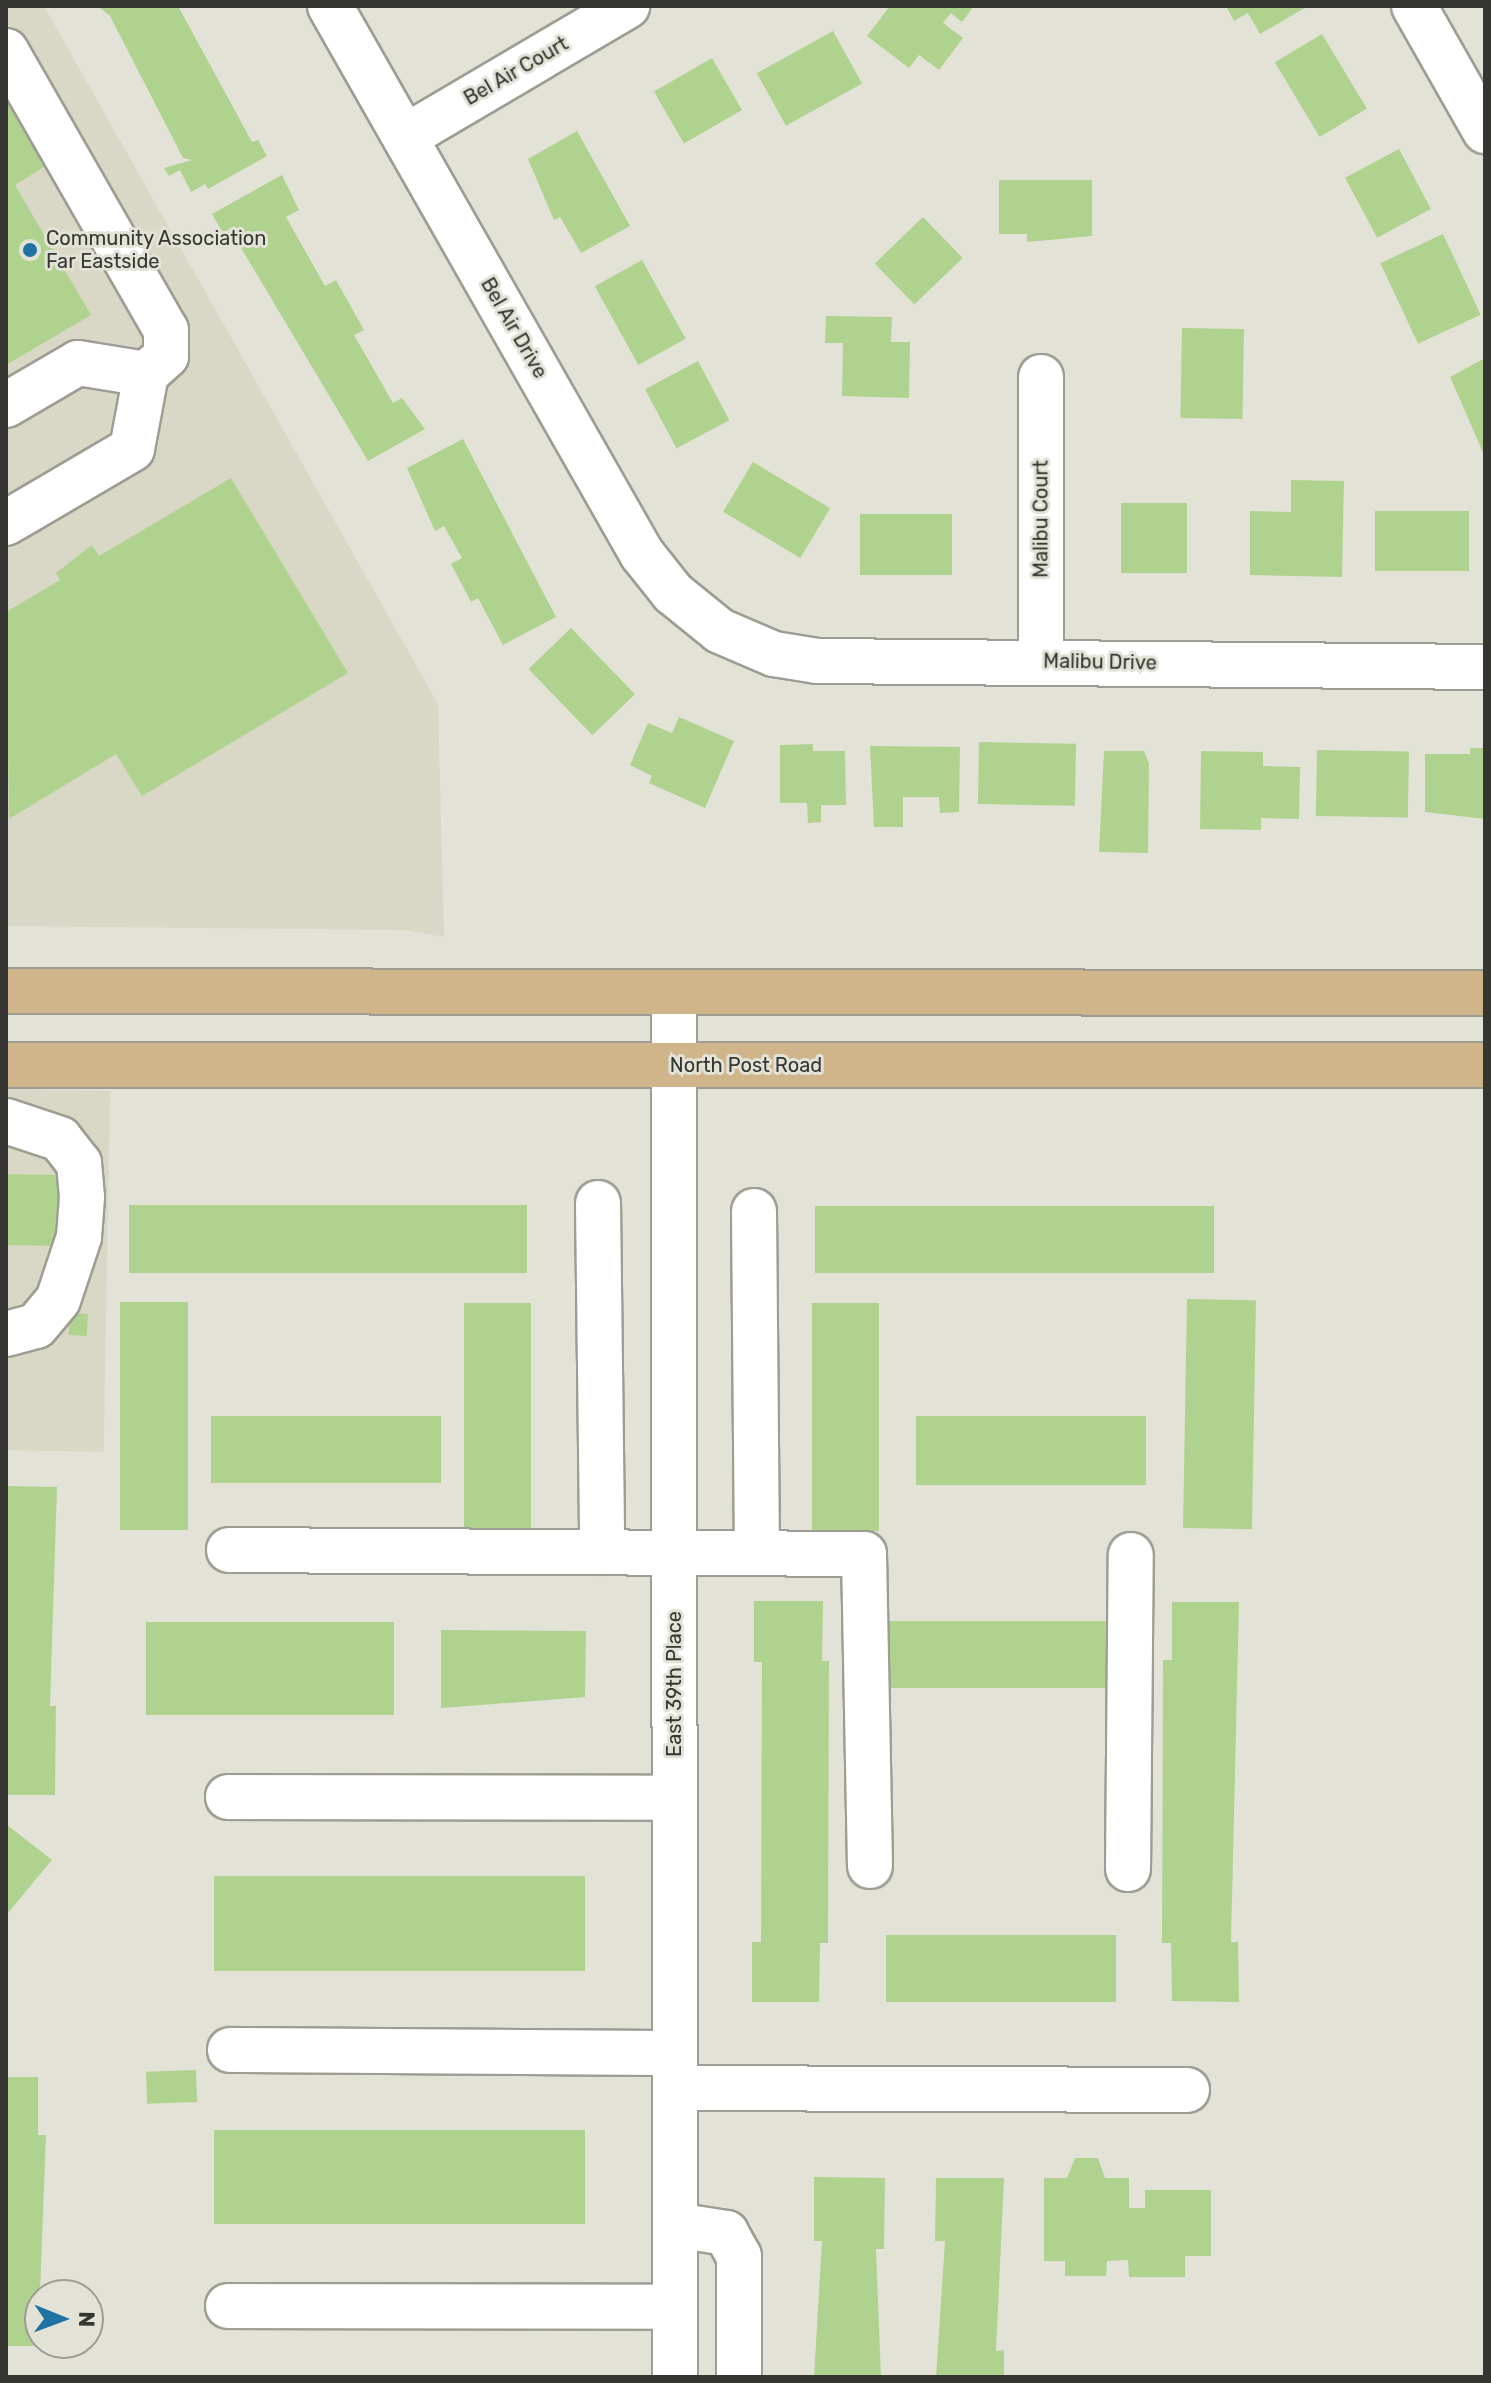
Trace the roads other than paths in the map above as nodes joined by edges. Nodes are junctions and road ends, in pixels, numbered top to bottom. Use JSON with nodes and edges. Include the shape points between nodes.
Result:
{"nodes":[{"id":1,"x":330,"y":6,"type":"edge"},
{"id":2,"x":627,"y":6,"type":"edge"},
{"id":3,"x":1414,"y":6,"type":"edge"},
{"id":4,"x":6,"y":51,"type":"edge"},
{"id":5,"x":1485,"y":131,"type":"edge"},
{"id":6,"x":405,"y":137,"type":"junction"},
{"id":7,"x":146,"y":374,"type":"junction"},
{"id":8,"x":1041,"y":377,"type":"dead end"},
{"id":9,"x":6,"y":405,"type":"edge"},
{"id":10,"x":6,"y":523,"type":"edge"},
{"id":11,"x":720,"y":631,"type":"joint"},
{"id":12,"x":1041,"y":661,"type":"junction"},
{"id":13,"x":1485,"y":667,"type":"edge"},
{"id":14,"x":6,"y":991,"type":"edge"},
{"id":15,"x":674,"y":992,"type":"junction"},
{"id":16,"x":1485,"y":993,"type":"edge"},
{"id":17,"x":674,"y":1064,"type":"junction"},
{"id":18,"x":6,"y":1065,"type":"edge"},
{"id":19,"x":1485,"y":1065,"type":"edge"},
{"id":20,"x":6,"y":1121,"type":"edge"},
{"id":21,"x":598,"y":1203,"type":"dead end"},
{"id":22,"x":754,"y":1211,"type":"dead end"},
{"id":23,"x":6,"y":1334,"type":"edge"},
{"id":24,"x":229,"y":1550,"type":"dead end"},
{"id":25,"x":602,"y":1552,"type":"junction"},
{"id":26,"x":674,"y":1552,"type":"junction"},
{"id":27,"x":757,"y":1552,"type":"junction"},
{"id":28,"x":1131,"y":1555,"type":"dead end"},
{"id":29,"x":228,"y":1797,"type":"dead end"},
{"id":30,"x":675,"y":1798,"type":"junction"},
{"id":31,"x":870,"y":1866,"type":"dead end"},
{"id":32,"x":1128,"y":1869,"type":"dead end"},
{"id":33,"x":230,"y":2050,"type":"dead end"},
{"id":34,"x":675,"y":2071,"type":"junction"},
{"id":35,"x":1187,"y":2090,"type":"dead end"},
{"id":36,"x":675,"y":2225,"type":"junction"},
{"id":37,"x":228,"y":2306,"type":"dead end"},
{"id":38,"x":675,"y":2307,"type":"junction"},
{"id":39,"x":675,"y":2377,"type":"edge"},
{"id":40,"x":739,"y":2377,"type":"edge"}],
"edges":[{"from":1,"to":6,"type":"street","name":"Bel Air Drive"},
{"from":2,"to":6,"type":"street","name":"Bel Air Court"},
{"from":3,"to":5,"type":"street"},
{"from":4,"to":7,"type":"street","via":[[166,330],[166,356]]},
{"from":6,"to":11,"type":"street","name":"Bel Air Drive","via":[[642,554],[673,593]]},
{"from":7,"to":9,"type":"street","via":[[78,363]]},
{"from":7,"to":10,"type":"street","via":[[132,449]]},
{"from":8,"to":12,"type":"street","name":"Malibu Court"},
{"from":11,"to":12,"type":"street","name":"Malibu Drive","via":[[774,654],[817,661]]},
{"from":12,"to":13,"type":"street","name":"Malibu Drive"},
{"from":14,"to":15,"type":"main road"},
{"from":15,"to":16,"type":"main road"},
{"from":15,"to":17,"type":"street","name":"East 39th Place"},
{"from":17,"to":18,"type":"main road","name":"North Post Road"},
{"from":17,"to":19,"type":"main road","name":"North Post Road"},
{"from":17,"to":26,"type":"street","name":"East 39th Place"},
{"from":20,"to":23,"type":"street","via":[[60,1139],[79,1163],[82,1197],[79,1237],[58,1300],[36,1326]]},
{"from":21,"to":25,"type":"street"},
{"from":22,"to":27,"type":"street"},
{"from":24,"to":25,"type":"street"},
{"from":25,"to":26,"type":"street"},
{"from":26,"to":27,"type":"street"},
{"from":26,"to":30,"type":"street","name":"East 39th Place"},
{"from":27,"to":31,"type":"street","via":[[864,1554]]},
{"from":28,"to":32,"type":"street"},
{"from":29,"to":30,"type":"street"},
{"from":30,"to":34,"type":"street","name":"East 39th Place"},
{"from":33,"to":34,"type":"street"},
{"from":34,"to":35,"type":"street"},
{"from":34,"to":36,"type":"street","name":"East 39th Place"},
{"from":36,"to":38,"type":"street","name":"East 39th Place"},
{"from":36,"to":40,"type":"street","via":[[726,2233],[739,2256]]},
{"from":37,"to":38,"type":"street"},
{"from":38,"to":39,"type":"street","name":"East 39th Place"}]}
